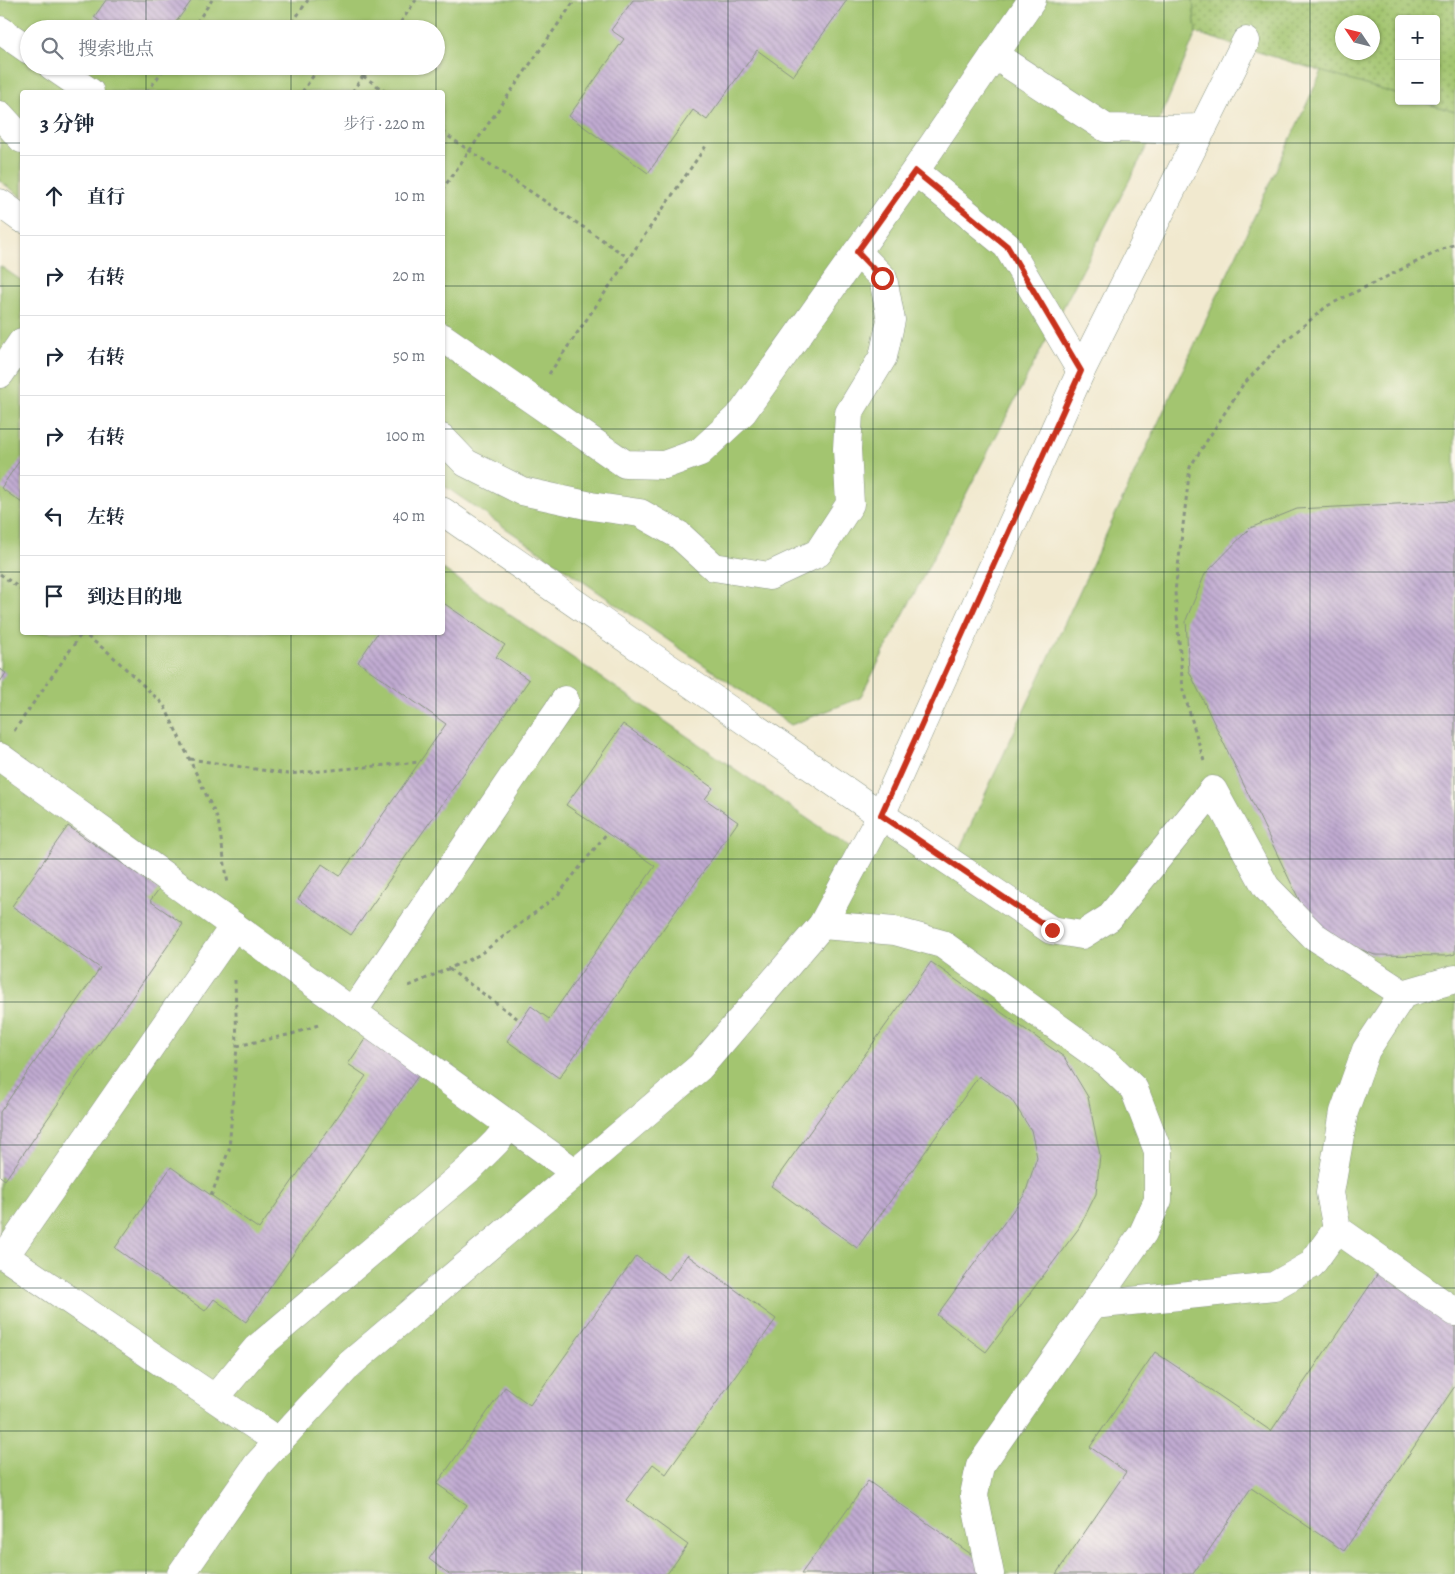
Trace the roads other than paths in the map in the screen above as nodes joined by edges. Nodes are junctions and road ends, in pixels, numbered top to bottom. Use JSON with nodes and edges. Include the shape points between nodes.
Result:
{"nodes":[{"id":1,"x":1032,"y":0,"type":"edge"},
{"id":2,"x":0,"y":30,"type":"edge"},
{"id":3,"x":1246,"y":41,"type":"dead end"},
{"id":4,"x":20,"y":44,"type":"edge"},
{"id":5,"x":994,"y":55,"type":"junction"},
{"id":6,"x":65,"y":75,"type":"edge"},
{"id":7,"x":87,"y":90,"type":"edge"},
{"id":8,"x":0,"y":115,"type":"edge"},
{"id":9,"x":1203,"y":128,"type":"junction"},
{"id":10,"x":20,"y":138,"type":"edge"},
{"id":11,"x":915,"y":171,"type":"junction"},
{"id":12,"x":0,"y":203,"type":"edge"},
{"id":13,"x":20,"y":218,"type":"edge"},
{"id":14,"x":857,"y":252,"type":"junction"},
{"id":15,"x":445,"y":339,"type":"edge"},
{"id":16,"x":20,"y":345,"type":"edge"},
{"id":17,"x":1081,"y":371,"type":"junction"},
{"id":18,"x":0,"y":374,"type":"edge"},
{"id":19,"x":445,"y":441,"type":"edge"},
{"id":20,"x":445,"y":513,"type":"edge"},
{"id":21,"x":565,"y":700,"type":"dead end"},
{"id":22,"x":5,"y":747,"type":"edge"},
{"id":23,"x":881,"y":815,"type":"junction"},
{"id":24,"x":822,"y":925,"type":"junction"},
{"id":25,"x":234,"y":926,"type":"junction"},
{"id":26,"x":1455,"y":979,"type":"edge"},
{"id":27,"x":1403,"y":994,"type":"junction"},
{"id":28,"x":353,"y":1012,"type":"junction"},
{"id":29,"x":510,"y":1125,"type":"junction"},
{"id":30,"x":576,"y":1173,"type":"junction"},
{"id":31,"x":1337,"y":1229,"type":"junction"},
{"id":32,"x":3,"y":1255,"type":"edge"},
{"id":33,"x":1092,"y":1305,"type":"junction"},
{"id":34,"x":1455,"y":1312,"type":"edge"},
{"id":35,"x":215,"y":1398,"type":"junction"},
{"id":36,"x":279,"y":1442,"type":"junction"},
{"id":37,"x":181,"y":1574,"type":"edge"},
{"id":38,"x":990,"y":1574,"type":"edge"}],
"edges":[{"from":1,"to":5,"type":"street"},
{"from":2,"to":4,"type":"street"},
{"from":3,"to":9,"type":"street"},
{"from":5,"to":9,"type":"street","via":[[1106,128]]},
{"from":5,"to":11,"type":"street"},
{"from":6,"to":7,"type":"street"},
{"from":8,"to":10,"type":"street"},
{"from":9,"to":17,"type":"street"},
{"from":11,"to":14,"type":"street"},
{"from":11,"to":17,"type":"street","via":[[1007,246]]},
{"from":12,"to":13,"type":"street"},
{"from":14,"to":15,"type":"street","via":[[743,412],[700,452],[664,465],[625,464]]},
{"from":14,"to":19,"type":"street","via":[[882,278],[891,320],[883,357],[850,413],[847,449],[850,504],[818,552],[769,576],[714,567],[679,535],[640,512],[591,506],[522,491],[466,463]]},
{"from":16,"to":18,"type":"street"},
{"from":17,"to":23,"type":"street"},
{"from":20,"to":23,"type":"street"},
{"from":21,"to":28,"type":"street"},
{"from":22,"to":25,"type":"street"},
{"from":23,"to":24,"type":"street"},
{"from":23,"to":27,"type":"street","via":[[1052,930],[1082,934],[1109,918],[1214,790],[1266,887],[1314,936]]},
{"from":24,"to":30,"type":"street","via":[[700,1067]]},
{"from":24,"to":33,"type":"street","via":[[895,931],[942,944],[1107,1063],[1134,1089],[1158,1151],[1158,1200],[1143,1233]]},
{"from":25,"to":28,"type":"street"},
{"from":25,"to":32,"type":"street"},
{"from":26,"to":27,"type":"street"},
{"from":27,"to":31,"type":"street","via":[[1366,1050],[1344,1112],[1330,1193]]},
{"from":28,"to":29,"type":"street"},
{"from":29,"to":30,"type":"street"},
{"from":29,"to":35,"type":"street","via":[[468,1170],[256,1349]]},
{"from":30,"to":36,"type":"street","via":[[350,1364]]},
{"from":31,"to":33,"type":"street","via":[[1311,1264],[1274,1286]]},
{"from":31,"to":34,"type":"street"},
{"from":32,"to":35,"type":"street"},
{"from":33,"to":38,"type":"street","via":[[980,1466],[974,1495]]},
{"from":35,"to":36,"type":"street"},
{"from":36,"to":37,"type":"street","via":[[257,1465]]}]}
